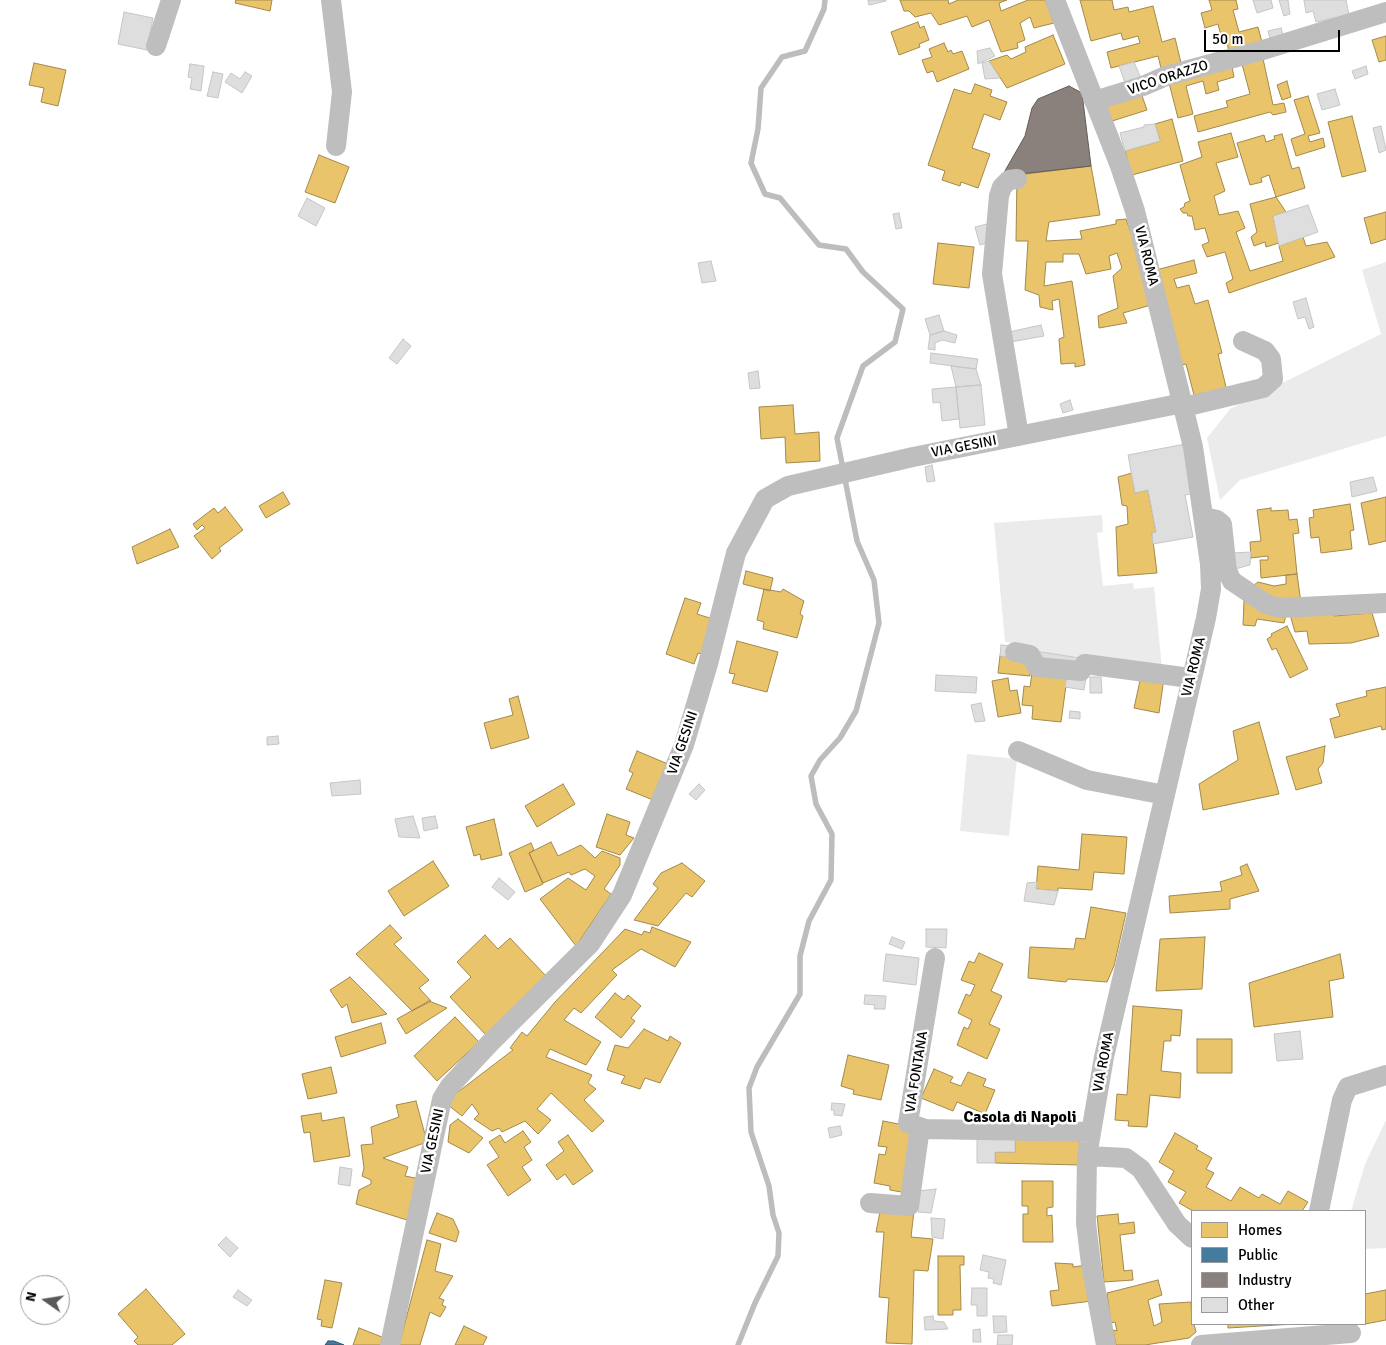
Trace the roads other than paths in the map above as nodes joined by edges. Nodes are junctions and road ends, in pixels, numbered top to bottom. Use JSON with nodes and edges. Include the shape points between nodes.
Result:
{"nodes":[{"id":1,"x":171,"y":0,"type":"edge"},
{"id":2,"x":331,"y":0,"type":"edge"},
{"id":3,"x":1055,"y":0,"type":"edge"},
{"id":4,"x":1386,"y":12,"type":"edge"},
{"id":5,"x":156,"y":46,"type":"dead end"},
{"id":6,"x":1094,"y":101,"type":"junction"},
{"id":7,"x":336,"y":146,"type":"dead end"},
{"id":8,"x":1017,"y":179,"type":"dead end"},
{"id":9,"x":1243,"y":341,"type":"dead end"},
{"id":10,"x":1184,"y":405,"type":"junction"},
{"id":11,"x":1020,"y":436,"type":"junction"},
{"id":12,"x":1204,"y":517,"type":"junction"},
{"id":13,"x":1386,"y":604,"type":"edge"},
{"id":14,"x":1016,"y":652,"type":"dead end"},
{"id":15,"x":1190,"y":678,"type":"junction"},
{"id":16,"x":1018,"y":751,"type":"dead end"},
{"id":17,"x":1165,"y":795,"type":"junction"},
{"id":18,"x":935,"y":958,"type":"dead end"},
{"id":19,"x":1386,"y":1075,"type":"edge"},
{"id":20,"x":920,"y":1127,"type":"junction"},
{"id":21,"x":1091,"y":1132,"type":"junction"},
{"id":22,"x":1087,"y":1156,"type":"junction"},
{"id":23,"x":870,"y":1203,"type":"dead end"},
{"id":24,"x":1319,"y":1210,"type":"edge"},
{"id":25,"x":1191,"y":1237,"type":"edge"},
{"id":26,"x":1351,"y":1333,"type":"dead end"},
{"id":27,"x":390,"y":1345,"type":"edge"},
{"id":28,"x":1106,"y":1345,"type":"edge"},
{"id":29,"x":1202,"y":1345,"type":"edge"}],
"edges":[{"from":1,"to":5,"type":"street"},
{"from":2,"to":7,"type":"street","via":[[342,92]]},
{"from":3,"to":6,"type":"street","name":"VIA ROMA"},
{"from":4,"to":6,"type":"street","name":"VICO ORAZZO","via":[[1166,76]]},
{"from":6,"to":10,"type":"street","name":"VIA ROMA","via":[[1135,211]]},
{"from":8,"to":11,"type":"street","via":[[1009,180],[999,196],[992,274]]},
{"from":9,"to":10,"type":"street","name":"VIA GESINI","via":[[1265,351],[1271,359],[1273,379],[1263,388]]},
{"from":10,"to":11,"type":"street","name":"VIA GESINI"},
{"from":10,"to":12,"type":"street","name":"VIA ROMA"},
{"from":11,"to":27,"type":"street","name":"VIA GESINI","via":[[788,486],[765,499],[736,553],[684,745],[622,895],[590,944],[490,1043],[450,1086],[442,1100]]},
{"from":12,"to":13,"type":"street","via":[[1222,524],[1227,571],[1232,580],[1266,604],[1280,608]]},
{"from":12,"to":15,"type":"street","name":"VIA ROMA","via":[[1211,589]]},
{"from":14,"to":15,"type":"street","via":[[1030,655],[1037,667],[1081,671],[1085,664]]},
{"from":15,"to":17,"type":"street","name":"VIA ROMA"},
{"from":16,"to":17,"type":"street","via":[[1087,780]]},
{"from":17,"to":21,"type":"street","name":"VIA ROMA","via":[[1104,1058]]},
{"from":18,"to":20,"type":"street","name":"VIA FONTANA","via":[[908,1122]]},
{"from":19,"to":24,"type":"street","via":[[1348,1087],[1342,1100]]},
{"from":20,"to":21,"type":"street","name":"VIA FONTANA"},
{"from":20,"to":23,"type":"street","via":[[909,1206]]},
{"from":21,"to":22,"type":"street","name":"VIA ROMA"},
{"from":22,"to":25,"type":"street","via":[[1126,1158],[1141,1169],[1177,1224]]},
{"from":22,"to":28,"type":"street","name":"VIA ROMA","via":[[1086,1223],[1090,1264]]},
{"from":26,"to":29,"type":"street"}]}
